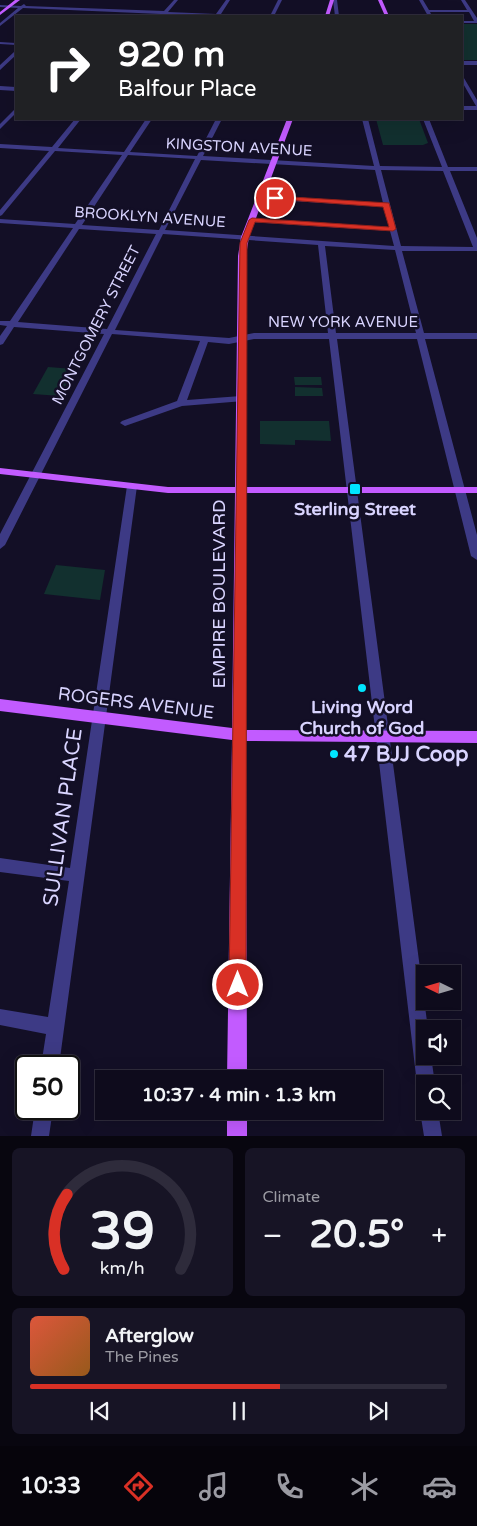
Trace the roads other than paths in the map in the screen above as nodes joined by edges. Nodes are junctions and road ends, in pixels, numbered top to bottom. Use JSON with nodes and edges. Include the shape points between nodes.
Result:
{"nodes":[{"id":1,"x":6,"y":0,"type":"edge"},
{"id":2,"x":18,"y":0,"type":"edge"},
{"id":3,"x":31,"y":0,"type":"edge"},
{"id":4,"x":176,"y":0,"type":"edge"},
{"id":5,"x":228,"y":0,"type":"edge"},
{"id":6,"x":280,"y":0,"type":"edge"},
{"id":7,"x":333,"y":0,"type":"edge"},
{"id":8,"x":421,"y":0,"type":"edge"},
{"id":9,"x":462,"y":0,"type":"edge"},
{"id":10,"x":379,"y":2,"type":"edge"},
{"id":11,"x":71,"y":4,"type":"dead end"},
{"id":12,"x":0,"y":5,"type":"edge"},
{"id":13,"x":118,"y":5,"type":"dead end"},
{"id":14,"x":9,"y":6,"type":"junction"},
{"id":15,"x":22,"y":7,"type":"junction"},
{"id":16,"x":66,"y":9,"type":"junction"},
{"id":17,"x":427,"y":10,"type":"junction"},
{"id":18,"x":113,"y":11,"type":"junction"},
{"id":19,"x":469,"y":11,"type":"junction"},
{"id":20,"x":0,"y":14,"type":"edge"},
{"id":21,"x":59,"y":15,"type":"edge"},
{"id":22,"x":108,"y":15,"type":"edge"},
{"id":23,"x":164,"y":15,"type":"edge"},
{"id":24,"x":219,"y":15,"type":"edge"},
{"id":25,"x":272,"y":15,"type":"edge"},
{"id":26,"x":327,"y":15,"type":"edge"},
{"id":27,"x":337,"y":15,"type":"edge"},
{"id":28,"x":386,"y":15,"type":"edge"},
{"id":29,"x":430,"y":15,"type":"edge"},
{"id":30,"x":463,"y":22,"type":"edge"},
{"id":31,"x":477,"y":22,"type":"edge"},
{"id":32,"x":0,"y":25,"type":"edge"},
{"id":33,"x":0,"y":43,"type":"edge"},
{"id":34,"x":15,"y":44,"type":"edge"},
{"id":35,"x":15,"y":54,"type":"edge"},
{"id":36,"x":463,"y":63,"type":"edge"},
{"id":37,"x":477,"y":63,"type":"edge"},
{"id":38,"x":0,"y":68,"type":"edge"},
{"id":39,"x":463,"y":78,"type":"edge"},
{"id":40,"x":0,"y":88,"type":"edge"},
{"id":41,"x":15,"y":89,"type":"edge"},
{"id":42,"x":477,"y":106,"type":"edge"},
{"id":43,"x":463,"y":108,"type":"edge"},
{"id":44,"x":15,"y":111,"type":"edge"},
{"id":45,"x":77,"y":120,"type":"edge"},
{"id":46,"x":148,"y":120,"type":"edge"},
{"id":47,"x":218,"y":120,"type":"edge"},
{"id":48,"x":290,"y":120,"type":"edge"},
{"id":49,"x":365,"y":120,"type":"edge"},
{"id":50,"x":426,"y":120,"type":"edge"},
{"id":51,"x":0,"y":126,"type":"edge"},
{"id":52,"x":0,"y":146,"type":"edge"},
{"id":53,"x":54,"y":149,"type":"junction"},
{"id":54,"x":126,"y":153,"type":"junction"},
{"id":55,"x":199,"y":157,"type":"junction"},
{"id":56,"x":274,"y":162,"type":"junction"},
{"id":57,"x":378,"y":168,"type":"junction"},
{"id":58,"x":446,"y":169,"type":"junction"},
{"id":59,"x":477,"y":169,"type":"edge"},
{"id":60,"x":262,"y":197,"type":"junction"},
{"id":61,"x":386,"y":205,"type":"junction"},
{"id":62,"x":0,"y":214,"type":"edge"},
{"id":63,"x":252,"y":220,"type":"junction"},
{"id":64,"x":0,"y":221,"type":"edge"},
{"id":65,"x":77,"y":226,"type":"junction"},
{"id":66,"x":393,"y":229,"type":"junction"},
{"id":67,"x":161,"y":232,"type":"junction"},
{"id":68,"x":245,"y":237,"type":"junction"},
{"id":69,"x":321,"y":243,"type":"junction"},
{"id":70,"x":398,"y":248,"type":"junction"},
{"id":71,"x":477,"y":248,"type":"edge"},
{"id":72,"x":0,"y":323,"type":"edge"},
{"id":73,"x":12,"y":324,"type":"junction"},
{"id":74,"x":109,"y":332,"type":"junction"},
{"id":75,"x":331,"y":335,"type":"junction"},
{"id":76,"x":420,"y":335,"type":"junction"},
{"id":77,"x":477,"y":336,"type":"edge"},
{"id":78,"x":242,"y":338,"type":"junction"},
{"id":79,"x":205,"y":339,"type":"junction"},
{"id":80,"x":0,"y":342,"type":"edge"},
{"id":81,"x":241,"y":399,"type":"junction"},
{"id":82,"x":181,"y":403,"type":"junction"},
{"id":83,"x":125,"y":423,"type":"dead end"},
{"id":84,"x":0,"y":471,"type":"edge"},
{"id":85,"x":37,"y":475,"type":"junction"},
{"id":86,"x":132,"y":486,"type":"junction"},
{"id":87,"x":241,"y":489,"type":"junction"},
{"id":88,"x":351,"y":490,"type":"junction"},
{"id":89,"x":460,"y":490,"type":"junction"},
{"id":90,"x":477,"y":490,"type":"edge"},
{"id":91,"x":0,"y":545,"type":"edge"},
{"id":92,"x":477,"y":556,"type":"edge"},
{"id":93,"x":0,"y":705,"type":"edge"},
{"id":94,"x":100,"y":717,"type":"junction"},
{"id":95,"x":239,"y":735,"type":"junction"},
{"id":96,"x":382,"y":737,"type":"junction"},
{"id":97,"x":477,"y":737,"type":"edge"},
{"id":98,"x":0,"y":865,"type":"edge"},
{"id":99,"x":78,"y":876,"type":"junction"},
{"id":100,"x":0,"y":1017,"type":"edge"},
{"id":101,"x":56,"y":1027,"type":"junction"},
{"id":102,"x":52,"y":1055,"type":"edge"},
{"id":103,"x":237,"y":1070,"type":"edge"},
{"id":104,"x":425,"y":1075,"type":"edge"},
{"id":105,"x":42,"y":1120,"type":"edge"},
{"id":106,"x":237,"y":1120,"type":"edge"},
{"id":107,"x":431,"y":1120,"type":"edge"},
{"id":108,"x":40,"y":1136,"type":"edge"},
{"id":109,"x":237,"y":1136,"type":"edge"},
{"id":110,"x":433,"y":1136,"type":"edge"}],
"edges":[{"from":1,"to":12,"type":"street"},
{"from":2,"to":14,"type":"main road"},
{"from":3,"to":15,"type":"street"},
{"from":4,"to":23,"type":"street"},
{"from":5,"to":24,"type":"street"},
{"from":6,"to":25,"type":"street"},
{"from":7,"to":26,"type":"main road"},
{"from":7,"to":27,"type":"street"},
{"from":8,"to":17,"type":"street"},
{"from":9,"to":19,"type":"street"},
{"from":10,"to":28,"type":"main road"},
{"from":11,"to":16,"type":"street"},
{"from":12,"to":14,"type":"street"},
{"from":13,"to":18,"type":"street"},
{"from":14,"to":15,"type":"street"},
{"from":14,"to":20,"type":"main road"},
{"from":15,"to":16,"type":"street"},
{"from":15,"to":32,"type":"street"},
{"from":16,"to":18,"type":"street"},
{"from":16,"to":21,"type":"street"},
{"from":17,"to":19,"type":"street"},
{"from":17,"to":29,"type":"street"},
{"from":18,"to":22,"type":"street"},
{"from":18,"to":23,"type":"street"},
{"from":19,"to":31,"type":"street"},
{"from":30,"to":31,"type":"street"},
{"from":33,"to":34,"type":"street"},
{"from":35,"to":38,"type":"street"},
{"from":36,"to":37,"type":"street"},
{"from":39,"to":42,"type":"street"},
{"from":40,"to":41,"type":"street"},
{"from":42,"to":43,"type":"street"},
{"from":44,"to":51,"type":"street"},
{"from":45,"to":53,"type":"street"},
{"from":46,"to":54,"type":"street"},
{"from":47,"to":55,"type":"street","name":"MONTGOMERY STREET"},
{"from":48,"to":56,"type":"main road","name":"EMPIRE BOULEVARD"},
{"from":49,"to":57,"type":"street"},
{"from":50,"to":58,"type":"street"},
{"from":52,"to":53,"type":"street","name":"KINGSTON AVENUE"},
{"from":53,"to":54,"type":"street","name":"KINGSTON AVENUE"},
{"from":53,"to":62,"type":"street"},
{"from":54,"to":55,"type":"street","name":"KINGSTON AVENUE"},
{"from":54,"to":65,"type":"street"},
{"from":55,"to":56,"type":"street","name":"KINGSTON AVENUE"},
{"from":55,"to":67,"type":"street","name":"MONTGOMERY STREET"},
{"from":56,"to":57,"type":"street","name":"KINGSTON AVENUE"},
{"from":56,"to":60,"type":"main road","name":"EMPIRE BOULEVARD"},
{"from":57,"to":58,"type":"street","name":"KINGSTON AVENUE"},
{"from":57,"to":61,"type":"street"},
{"from":58,"to":59,"type":"street","name":"KINGSTON AVENUE"},
{"from":58,"to":71,"type":"street"},
{"from":60,"to":61,"type":"street"},
{"from":60,"to":63,"type":"main road","name":"EMPIRE BOULEVARD"},
{"from":61,"to":66,"type":"street"},
{"from":63,"to":66,"type":"street"},
{"from":63,"to":68,"type":"main road","name":"EMPIRE BOULEVARD"},
{"from":64,"to":65,"type":"street","name":"BROOKLYN AVENUE"},
{"from":65,"to":67,"type":"street","name":"BROOKLYN AVENUE"},
{"from":65,"to":73,"type":"street"},
{"from":66,"to":70,"type":"street"},
{"from":67,"to":68,"type":"street","name":"BROOKLYN AVENUE"},
{"from":67,"to":74,"type":"street","name":"MONTGOMERY STREET"},
{"from":68,"to":69,"type":"street","name":"BROOKLYN AVENUE"},
{"from":68,"to":78,"type":"main road","name":"EMPIRE BOULEVARD"},
{"from":69,"to":70,"type":"street","name":"BROOKLYN AVENUE"},
{"from":69,"to":75,"type":"street"},
{"from":70,"to":71,"type":"street","name":"BROOKLYN AVENUE"},
{"from":70,"to":76,"type":"street"},
{"from":72,"to":73,"type":"street","name":"NEW YORK AVENUE"},
{"from":73,"to":74,"type":"street","name":"NEW YORK AVENUE"},
{"from":73,"to":80,"type":"street"},
{"from":74,"to":79,"type":"street","name":"NEW YORK AVENUE"},
{"from":74,"to":85,"type":"street","name":"MONTGOMERY STREET"},
{"from":75,"to":76,"type":"street","name":"NEW YORK AVENUE"},
{"from":75,"to":78,"type":"street","name":"NEW YORK AVENUE"},
{"from":75,"to":88,"type":"street"},
{"from":76,"to":77,"type":"street","name":"NEW YORK AVENUE"},
{"from":76,"to":89,"type":"street"},
{"from":78,"to":79,"type":"street","name":"NEW YORK AVENUE"},
{"from":78,"to":81,"type":"main road","name":"EMPIRE BOULEVARD"},
{"from":79,"to":82,"type":"street"},
{"from":81,"to":82,"type":"street"},
{"from":81,"to":87,"type":"main road","name":"EMPIRE BOULEVARD"},
{"from":82,"to":83,"type":"street"},
{"from":84,"to":85,"type":"main road"},
{"from":85,"to":86,"type":"main road"},
{"from":85,"to":91,"type":"street","name":"MONTGOMERY STREET"},
{"from":86,"to":87,"type":"main road","via":[[168,490]]},
{"from":86,"to":94,"type":"street","name":"SULLIVAN PLACE"},
{"from":87,"to":88,"type":"main road"},
{"from":87,"to":95,"type":"main road","name":"EMPIRE BOULEVARD"},
{"from":88,"to":89,"type":"main road"},
{"from":88,"to":96,"type":"street"},
{"from":89,"to":90,"type":"main road"},
{"from":89,"to":92,"type":"street"},
{"from":93,"to":94,"type":"main road","name":"ROGERS AVENUE"},
{"from":94,"to":95,"type":"main road","name":"ROGERS AVENUE"},
{"from":94,"to":99,"type":"street","name":"SULLIVAN PLACE"},
{"from":95,"to":96,"type":"main road","name":"ROGERS AVENUE"},
{"from":95,"to":103,"type":"main road","name":"EMPIRE BOULEVARD"},
{"from":96,"to":97,"type":"main road","name":"ROGERS AVENUE"},
{"from":96,"to":104,"type":"street"},
{"from":98,"to":99,"type":"street"},
{"from":99,"to":101,"type":"street","name":"SULLIVAN PLACE"},
{"from":100,"to":101,"type":"street"},
{"from":101,"to":102,"type":"street","name":"SULLIVAN PLACE"},
{"from":105,"to":108,"type":"street"},
{"from":106,"to":109,"type":"main road"},
{"from":107,"to":110,"type":"street"}]}
